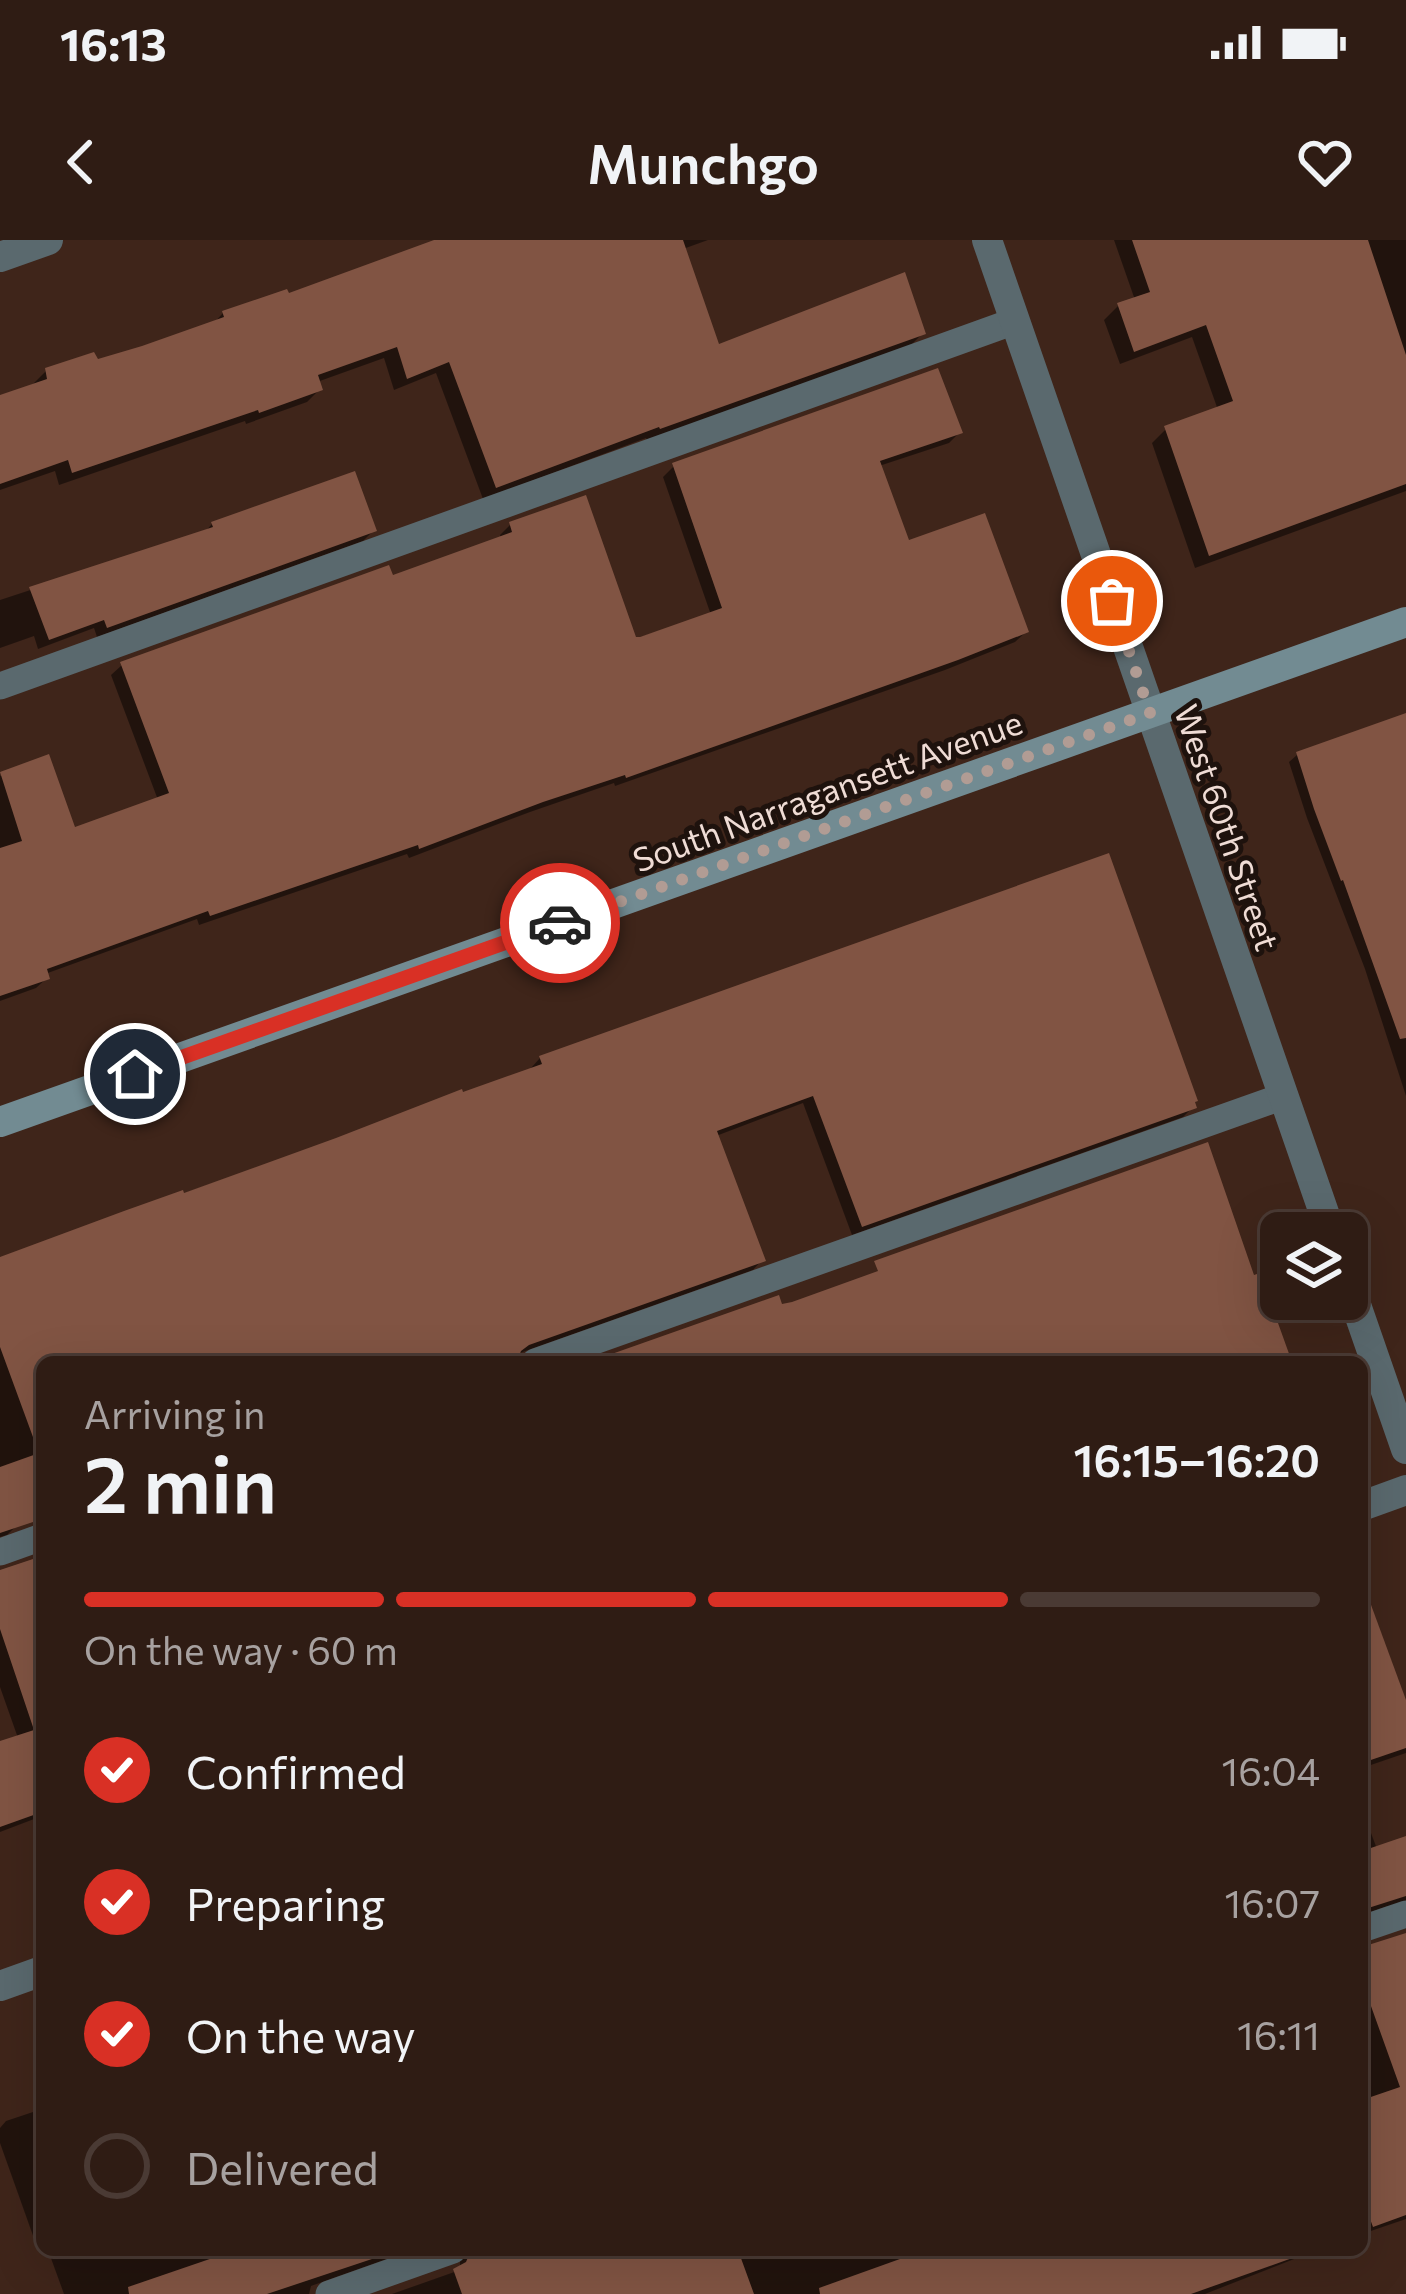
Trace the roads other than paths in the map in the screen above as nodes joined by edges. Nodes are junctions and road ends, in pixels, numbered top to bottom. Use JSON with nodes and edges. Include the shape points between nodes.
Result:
{"nodes":[{"id":1,"x":48,"y":240,"type":"edge"},
{"id":2,"x":987,"y":240,"type":"edge"},
{"id":3,"x":0,"y":257,"type":"edge"},
{"id":4,"x":1015,"y":321,"type":"junction"},
{"id":5,"x":1406,"y":622,"type":"edge"},
{"id":6,"x":0,"y":686,"type":"edge"},
{"id":7,"x":1150,"y":713,"type":"junction"},
{"id":8,"x":1284,"y":1096,"type":"junction"},
{"id":9,"x":0,"y":1122,"type":"edge"},
{"id":10,"x":1324,"y":1212,"type":"edge"},
{"id":11,"x":1361,"y":1320,"type":"edge"},
{"id":12,"x":552,"y":1356,"type":"edge"},
{"id":13,"x":1406,"y":1449,"type":"edge"},
{"id":14,"x":1406,"y":1490,"type":"edge"},
{"id":15,"x":1368,"y":1504,"type":"edge"},
{"id":16,"x":36,"y":1539,"type":"edge"},
{"id":17,"x":0,"y":1552,"type":"edge"},
{"id":18,"x":1406,"y":1914,"type":"edge"},
{"id":19,"x":1368,"y":1927,"type":"edge"},
{"id":20,"x":36,"y":1973,"type":"edge"},
{"id":21,"x":0,"y":1986,"type":"edge"},
{"id":22,"x":437,"y":2256,"type":"edge"},
{"id":23,"x":329,"y":2294,"type":"edge"}],
"edges":[{"from":1,"to":3,"type":"street"},
{"from":2,"to":4,"type":"street","name":"West 60th Street"},
{"from":4,"to":6,"type":"lane"},
{"from":4,"to":7,"type":"street","name":"West 60th Street"},
{"from":5,"to":7,"type":"street","name":"South Narragansett Avenue"},
{"from":7,"to":8,"type":"street","name":"West 60th Street"},
{"from":7,"to":9,"type":"street","name":"South Narragansett Avenue"},
{"from":8,"to":10,"type":"street","name":"West 60th Street"},
{"from":8,"to":12,"type":"lane"},
{"from":11,"to":13,"type":"street"},
{"from":14,"to":15,"type":"street"},
{"from":16,"to":17,"type":"lane"},
{"from":18,"to":19,"type":"lane"},
{"from":20,"to":21,"type":"street"},
{"from":22,"to":23,"type":"lane"}]}
